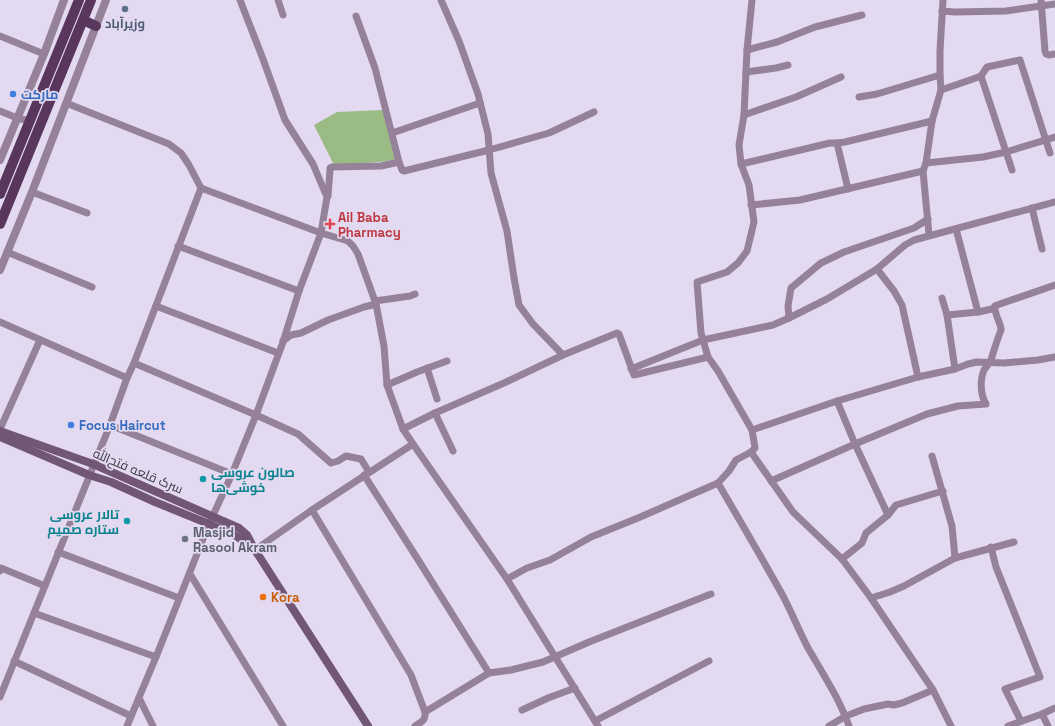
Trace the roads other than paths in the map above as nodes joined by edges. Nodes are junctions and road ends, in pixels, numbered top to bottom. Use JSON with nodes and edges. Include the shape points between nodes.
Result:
{"nodes":[{"id":1,"x":64,"y":0,"type":"edge"},
{"id":2,"x":79,"y":0,"type":"edge"},
{"id":3,"x":91,"y":0,"type":"edge"},
{"id":4,"x":106,"y":0,"type":"edge"},
{"id":5,"x":240,"y":0,"type":"edge"},
{"id":6,"x":278,"y":0,"type":"edge"},
{"id":7,"x":441,"y":0,"type":"edge"},
{"id":8,"x":752,"y":0,"type":"edge"},
{"id":9,"x":943,"y":0,"type":"edge"},
{"id":10,"x":1041,"y":3,"type":"edge"},
{"id":11,"x":1055,"y":4,"type":"edge"},
{"id":12,"x":942,"y":11,"type":"junction"},
{"id":13,"x":283,"y":15,"type":"dead end"},
{"id":14,"x":862,"y":15,"type":"dead end"},
{"id":15,"x":356,"y":16,"type":"dead end"},
{"id":16,"x":83,"y":20,"type":"junction"},
{"id":17,"x":96,"y":26,"type":"junction"},
{"id":18,"x":0,"y":36,"type":"edge"},
{"id":19,"x":747,"y":50,"type":"junction"},
{"id":20,"x":44,"y":54,"type":"junction"},
{"id":21,"x":1055,"y":54,"type":"edge"},
{"id":22,"x":788,"y":65,"type":"dead end"},
{"id":23,"x":746,"y":72,"type":"junction"},
{"id":24,"x":940,"y":75,"type":"junction"},
{"id":25,"x":841,"y":76,"type":"dead end"},
{"id":26,"x":981,"y":76,"type":"junction"},
{"id":27,"x":941,"y":90,"type":"junction"},
{"id":28,"x":859,"y":97,"type":"dead end"},
{"id":29,"x":66,"y":103,"type":"junction"},
{"id":30,"x":480,"y":103,"type":"junction"},
{"id":31,"x":0,"y":111,"type":"edge"},
{"id":32,"x":594,"y":112,"type":"dead end"},
{"id":33,"x":744,"y":115,"type":"junction"},
{"id":34,"x":17,"y":118,"type":"junction"},
{"id":35,"x":30,"y":121,"type":"junction"},
{"id":36,"x":932,"y":121,"type":"junction"},
{"id":37,"x":392,"y":133,"type":"junction"},
{"id":38,"x":1055,"y":137,"type":"edge"},
{"id":39,"x":1046,"y":141,"type":"junction"},
{"id":40,"x":836,"y":143,"type":"junction"},
{"id":41,"x":488,"y":150,"type":"junction"},
{"id":42,"x":1006,"y":152,"type":"junction"},
{"id":43,"x":1050,"y":153,"type":"dead end"},
{"id":44,"x":0,"y":160,"type":"edge"},
{"id":45,"x":399,"y":162,"type":"junction"},
{"id":46,"x":926,"y":163,"type":"junction"},
{"id":47,"x":741,"y":164,"type":"junction"},
{"id":48,"x":1012,"y":170,"type":"dead end"},
{"id":49,"x":923,"y":171,"type":"junction"},
{"id":50,"x":201,"y":188,"type":"junction"},
{"id":51,"x":848,"y":189,"type":"junction"},
{"id":52,"x":32,"y":192,"type":"junction"},
{"id":53,"x":0,"y":194,"type":"edge"},
{"id":54,"x":328,"y":197,"type":"junction"},
{"id":55,"x":1055,"y":202,"type":"edge"},
{"id":56,"x":751,"y":205,"type":"junction"},
{"id":57,"x":1032,"y":208,"type":"junction"},
{"id":58,"x":87,"y":213,"type":"dead end"},
{"id":59,"x":928,"y":219,"type":"junction"},
{"id":60,"x":0,"y":224,"type":"edge"},
{"id":61,"x":956,"y":229,"type":"junction"},
{"id":62,"x":320,"y":233,"type":"junction"},
{"id":63,"x":929,"y":235,"type":"junction"},
{"id":64,"x":178,"y":246,"type":"junction"},
{"id":65,"x":1042,"y":249,"type":"dead end"},
{"id":66,"x":7,"y":252,"type":"junction"},
{"id":67,"x":877,"y":269,"type":"junction"},
{"id":68,"x":0,"y":270,"type":"edge"},
{"id":69,"x":1055,"y":285,"type":"edge"},
{"id":70,"x":92,"y":287,"type":"dead end"},
{"id":71,"x":299,"y":291,"type":"junction"},
{"id":72,"x":415,"y":294,"type":"dead end"},
{"id":73,"x":942,"y":298,"type":"dead end"},
{"id":74,"x":376,"y":302,"type":"junction"},
{"id":75,"x":156,"y":306,"type":"junction"},
{"id":76,"x":995,"y":306,"type":"junction"},
{"id":77,"x":978,"y":312,"type":"junction"},
{"id":78,"x":947,"y":316,"type":"junction"},
{"id":79,"x":789,"y":318,"type":"junction"},
{"id":80,"x":0,"y":322,"type":"edge"},
{"id":81,"x":40,"y":340,"type":"junction"},
{"id":82,"x":703,"y":340,"type":"junction"},
{"id":83,"x":283,"y":342,"type":"junction"},
{"id":84,"x":278,"y":353,"type":"junction"},
{"id":85,"x":563,"y":355,"type":"junction"},
{"id":86,"x":708,"y":357,"type":"junction"},
{"id":87,"x":1055,"y":357,"type":"edge"},
{"id":88,"x":447,"y":362,"type":"dead end"},
{"id":89,"x":990,"y":362,"type":"junction"},
{"id":90,"x":134,"y":363,"type":"junction"},
{"id":91,"x":427,"y":368,"type":"junction"},
{"id":92,"x":631,"y":369,"type":"junction"},
{"id":93,"x":955,"y":369,"type":"junction"},
{"id":94,"x":918,"y":377,"type":"junction"},
{"id":95,"x":127,"y":378,"type":"junction"},
{"id":96,"x":387,"y":385,"type":"junction"},
{"id":97,"x":437,"y":399,"type":"dead end"},
{"id":98,"x":837,"y":401,"type":"junction"},
{"id":99,"x":435,"y":413,"type":"junction"},
{"id":100,"x":256,"y":415,"type":"junction"},
{"id":101,"x":110,"y":425,"type":"junction"},
{"id":102,"x":404,"y":429,"type":"junction"},
{"id":103,"x":0,"y":430,"type":"edge"},
{"id":104,"x":752,"y":430,"type":"junction"},
{"id":105,"x":0,"y":437,"type":"edge"},
{"id":106,"x":413,"y":444,"type":"junction"},
{"id":107,"x":855,"y":444,"type":"junction"},
{"id":108,"x":453,"y":452,"type":"dead end"},
{"id":109,"x":751,"y":452,"type":"junction"},
{"id":110,"x":932,"y":456,"type":"dead end"},
{"id":111,"x":93,"y":464,"type":"junction"},
{"id":112,"x":232,"y":474,"type":"junction"},
{"id":113,"x":367,"y":474,"type":"junction"},
{"id":114,"x":89,"y":475,"type":"junction"},
{"id":115,"x":771,"y":481,"type":"junction"},
{"id":116,"x":718,"y":483,"type":"junction"},
{"id":117,"x":943,"y":491,"type":"junction"},
{"id":118,"x":312,"y":510,"type":"junction"},
{"id":119,"x":888,"y":515,"type":"junction"},
{"id":120,"x":211,"y":520,"type":"junction"},
{"id":121,"x":1014,"y":542,"type":"dead end"},
{"id":122,"x":991,"y":547,"type":"junction"},
{"id":123,"x":255,"y":550,"type":"junction"},
{"id":124,"x":58,"y":552,"type":"junction"},
{"id":125,"x":955,"y":558,"type":"junction"},
{"id":126,"x":842,"y":559,"type":"junction"},
{"id":127,"x":0,"y":570,"type":"edge"},
{"id":128,"x":190,"y":574,"type":"junction"},
{"id":129,"x":507,"y":579,"type":"junction"},
{"id":130,"x":44,"y":586,"type":"junction"},
{"id":131,"x":711,"y":594,"type":"dead end"},
{"id":132,"x":179,"y":598,"type":"junction"},
{"id":133,"x":871,"y":598,"type":"junction"},
{"id":134,"x":34,"y":613,"type":"junction"},
{"id":135,"x":555,"y":656,"type":"junction"},
{"id":136,"x":156,"y":657,"type":"junction"},
{"id":137,"x":709,"y":661,"type":"dead end"},
{"id":138,"x":14,"y":662,"type":"junction"},
{"id":139,"x":489,"y":673,"type":"junction"},
{"id":140,"x":575,"y":688,"type":"junction"},
{"id":141,"x":933,"y":690,"type":"junction"},
{"id":142,"x":0,"y":697,"type":"edge"},
{"id":143,"x":139,"y":698,"type":"junction"},
{"id":144,"x":1055,"y":708,"type":"edge"},
{"id":145,"x":522,"y":710,"type":"dead end"},
{"id":146,"x":425,"y":712,"type":"junction"},
{"id":147,"x":1042,"y":714,"type":"junction"},
{"id":148,"x":131,"y":716,"type":"junction"},
{"id":149,"x":846,"y":716,"type":"junction"},
{"id":150,"x":1021,"y":721,"type":"junction"},
{"id":151,"x":597,"y":724,"type":"edge"},
{"id":152,"x":127,"y":726,"type":"edge"},
{"id":153,"x":152,"y":726,"type":"edge"},
{"id":154,"x":283,"y":726,"type":"edge"},
{"id":155,"x":368,"y":726,"type":"edge"},
{"id":156,"x":415,"y":726,"type":"edge"},
{"id":157,"x":829,"y":726,"type":"edge"},
{"id":158,"x":849,"y":726,"type":"edge"},
{"id":159,"x":951,"y":726,"type":"edge"},
{"id":160,"x":1008,"y":726,"type":"edge"},
{"id":161,"x":1048,"y":726,"type":"edge"}],
"edges":[{"from":1,"to":20,"type":"street"},
{"from":2,"to":35,"type":"main road"},
{"from":3,"to":16,"type":"main road"},
{"from":4,"to":17,"type":"street"},
{"from":5,"to":54,"type":"street","via":[[285,120],[313,164]]},
{"from":6,"to":13,"type":"street"},
{"from":7,"to":30,"type":"street","via":[[459,41]]},
{"from":8,"to":19,"type":"street"},
{"from":9,"to":12,"type":"street"},
{"from":10,"to":11,"type":"street"},
{"from":10,"to":12,"type":"street","via":[[1006,11]]},
{"from":10,"to":21,"type":"street","via":[[1045,51],[1049,55]]},
{"from":12,"to":24,"type":"street"},
{"from":14,"to":19,"type":"street","via":[[815,27],[777,42]]},
{"from":15,"to":37,"type":"street","via":[[375,68]]},
{"from":16,"to":17,"type":"main road"},
{"from":16,"to":60,"type":"main road"},
{"from":17,"to":29,"type":"street"},
{"from":18,"to":20,"type":"street"},
{"from":19,"to":23,"type":"street"},
{"from":20,"to":34,"type":"street"},
{"from":22,"to":23,"type":"street"},
{"from":23,"to":33,"type":"street"},
{"from":24,"to":27,"type":"street"},
{"from":24,"to":28,"type":"street"},
{"from":25,"to":33,"type":"street","via":[[796,97]]},
{"from":26,"to":27,"type":"street"},
{"from":26,"to":39,"type":"street","via":[[987,66],[1020,60]]},
{"from":26,"to":42,"type":"street"},
{"from":27,"to":36,"type":"street"},
{"from":29,"to":50,"type":"street","via":[[169,144],[181,153],[190,165]]},
{"from":29,"to":52,"type":"street"},
{"from":30,"to":37,"type":"street"},
{"from":30,"to":41,"type":"street","via":[[488,134]]},
{"from":31,"to":34,"type":"street"},
{"from":32,"to":41,"type":"street","via":[[549,133]]},
{"from":33,"to":47,"type":"street","via":[[739,145]]},
{"from":34,"to":35,"type":"street"},
{"from":34,"to":44,"type":"street"},
{"from":35,"to":53,"type":"main road"},
{"from":36,"to":40,"type":"street"},
{"from":36,"to":46,"type":"street"},
{"from":37,"to":45,"type":"street"},
{"from":38,"to":39,"type":"street"},
{"from":39,"to":42,"type":"street"},
{"from":39,"to":43,"type":"street"},
{"from":40,"to":47,"type":"street"},
{"from":40,"to":51,"type":"street"},
{"from":41,"to":45,"type":"street","via":[[404,171]]},
{"from":41,"to":85,"type":"street","via":[[491,173],[507,231],[519,305],[533,324]]},
{"from":42,"to":46,"type":"street"},
{"from":42,"to":48,"type":"street"},
{"from":45,"to":54,"type":"street","via":[[381,166],[332,167]]},
{"from":46,"to":49,"type":"street"},
{"from":47,"to":56,"type":"street","via":[[749,185]]},
{"from":49,"to":51,"type":"street"},
{"from":49,"to":59,"type":"street"},
{"from":50,"to":62,"type":"street"},
{"from":50,"to":64,"type":"street"},
{"from":51,"to":56,"type":"street","via":[[800,200]]},
{"from":52,"to":58,"type":"street"},
{"from":52,"to":66,"type":"street"},
{"from":54,"to":62,"type":"street"},
{"from":55,"to":57,"type":"street"},
{"from":56,"to":82,"type":"street","via":[[754,222],[747,251],[727,272],[697,282]]},
{"from":57,"to":61,"type":"street"},
{"from":57,"to":65,"type":"street"},
{"from":59,"to":63,"type":"street"},
{"from":59,"to":79,"type":"street","via":[[914,228],[844,252],[821,263],[791,288]]},
{"from":61,"to":63,"type":"street"},
{"from":61,"to":77,"type":"street"},
{"from":62,"to":71,"type":"street"},
{"from":62,"to":74,"type":"street","via":[[348,241],[353,246]]},
{"from":63,"to":67,"type":"street","via":[[904,245]]},
{"from":64,"to":71,"type":"street"},
{"from":64,"to":75,"type":"street"},
{"from":66,"to":68,"type":"street"},
{"from":66,"to":70,"type":"street"},
{"from":67,"to":79,"type":"street"},
{"from":67,"to":94,"type":"street","via":[[902,305]]},
{"from":69,"to":76,"type":"street"},
{"from":71,"to":83,"type":"street"},
{"from":72,"to":74,"type":"street"},
{"from":73,"to":78,"type":"street"},
{"from":74,"to":83,"type":"street","via":[[291,335]]},
{"from":74,"to":96,"type":"street","via":[[384,346]]},
{"from":75,"to":84,"type":"street"},
{"from":75,"to":90,"type":"street"},
{"from":76,"to":77,"type":"street"},
{"from":76,"to":89,"type":"street","via":[[1001,325]]},
{"from":77,"to":78,"type":"street"},
{"from":78,"to":93,"type":"street"},
{"from":79,"to":82,"type":"street","via":[[773,325]]},
{"from":80,"to":81,"type":"street"},
{"from":81,"to":95,"type":"street"},
{"from":81,"to":103,"type":"street"},
{"from":82,"to":86,"type":"street"},
{"from":82,"to":92,"type":"street"},
{"from":83,"to":84,"type":"street"},
{"from":84,"to":100,"type":"street"},
{"from":85,"to":92,"type":"street","via":[[617,333]]},
{"from":85,"to":99,"type":"street"},
{"from":86,"to":92,"type":"street","via":[[635,376]]},
{"from":86,"to":104,"type":"street"},
{"from":87,"to":89,"type":"street","via":[[1004,363]]},
{"from":88,"to":91,"type":"street"},
{"from":89,"to":93,"type":"street","via":[[977,362]]},
{"from":89,"to":107,"type":"street","via":[[984,370],[981,388],[986,404],[958,406],[927,414]]},
{"from":90,"to":95,"type":"street"},
{"from":90,"to":100,"type":"street"},
{"from":91,"to":96,"type":"street"},
{"from":91,"to":97,"type":"street"},
{"from":93,"to":94,"type":"street"},
{"from":94,"to":98,"type":"street"},
{"from":95,"to":101,"type":"street"},
{"from":96,"to":102,"type":"street"},
{"from":98,"to":104,"type":"street"},
{"from":98,"to":107,"type":"street"},
{"from":99,"to":102,"type":"street"},
{"from":99,"to":108,"type":"street"},
{"from":100,"to":112,"type":"street"},
{"from":100,"to":113,"type":"street","via":[[298,434],[331,463],[346,456],[360,458]]},
{"from":101,"to":111,"type":"street"},
{"from":101,"to":112,"type":"street"},
{"from":102,"to":106,"type":"street"},
{"from":103,"to":111,"type":"main road","name":"سرک قلعه فتح‌الله"},
{"from":104,"to":109,"type":"street","via":[[755,448]]},
{"from":105,"to":114,"type":"main road","name":"سرک قلعه فتح‌الله"},
{"from":106,"to":113,"type":"street"},
{"from":106,"to":129,"type":"street"},
{"from":107,"to":115,"type":"street"},
{"from":107,"to":119,"type":"street"},
{"from":109,"to":115,"type":"street"},
{"from":109,"to":116,"type":"street","via":[[736,460]]},
{"from":110,"to":117,"type":"street"},
{"from":111,"to":114,"type":"street"},
{"from":111,"to":120,"type":"main road","name":"سرک قلعه فتح‌الله"},
{"from":112,"to":120,"type":"street"},
{"from":113,"to":118,"type":"street"},
{"from":113,"to":139,"type":"street"},
{"from":114,"to":120,"type":"main road","name":"سرک قلعه فتح‌الله","via":[[156,502]]},
{"from":114,"to":124,"type":"street"},
{"from":115,"to":126,"type":"street","via":[[793,512]]},
{"from":116,"to":129,"type":"street","via":[[591,537],[550,560]]},
{"from":116,"to":149,"type":"street","via":[[760,555]]},
{"from":117,"to":119,"type":"street","via":[[896,505]]},
{"from":117,"to":125,"type":"street","via":[[952,526]]},
{"from":118,"to":123,"type":"street"},
{"from":118,"to":146,"type":"street","via":[[411,675]]},
{"from":119,"to":126,"type":"street","via":[[866,533],[862,543]]},
{"from":120,"to":123,"type":"main road","name":"سرک قلعه فتح‌الله","via":[[239,528],[247,535]]},
{"from":120,"to":128,"type":"street"},
{"from":121,"to":122,"type":"street"},
{"from":122,"to":125,"type":"street"},
{"from":122,"to":150,"type":"street","via":[[996,567],[1040,677],[1005,689]]},
{"from":123,"to":155,"type":"main road","name":"سرک قلعه فتح‌الله"},
{"from":124,"to":130,"type":"street"},
{"from":124,"to":132,"type":"street"},
{"from":125,"to":133,"type":"street","via":[[904,586]]},
{"from":126,"to":133,"type":"street"},
{"from":127,"to":130,"type":"street","via":[[2,568]]},
{"from":128,"to":132,"type":"street"},
{"from":128,"to":154,"type":"street"},
{"from":129,"to":135,"type":"street"},
{"from":130,"to":134,"type":"street"},
{"from":131,"to":135,"type":"street"},
{"from":132,"to":136,"type":"street"},
{"from":133,"to":141,"type":"street"},
{"from":134,"to":136,"type":"street"},
{"from":134,"to":138,"type":"street"},
{"from":135,"to":139,"type":"street","via":[[543,662]]},
{"from":135,"to":140,"type":"street"},
{"from":136,"to":143,"type":"street"},
{"from":137,"to":151,"type":"street"},
{"from":138,"to":142,"type":"street"},
{"from":138,"to":148,"type":"street"},
{"from":139,"to":146,"type":"street"},
{"from":140,"to":145,"type":"street"},
{"from":140,"to":151,"type":"street"},
{"from":141,"to":149,"type":"street","via":[[902,703],[864,709]]},
{"from":141,"to":159,"type":"street"},
{"from":143,"to":148,"type":"street"},
{"from":143,"to":153,"type":"street"},
{"from":144,"to":147,"type":"street"},
{"from":146,"to":156,"type":"street","via":[[424,721]]},
{"from":147,"to":150,"type":"street"},
{"from":147,"to":161,"type":"street"},
{"from":148,"to":152,"type":"street"},
{"from":149,"to":157,"type":"street"},
{"from":149,"to":158,"type":"street"},
{"from":150,"to":160,"type":"street"}]}
